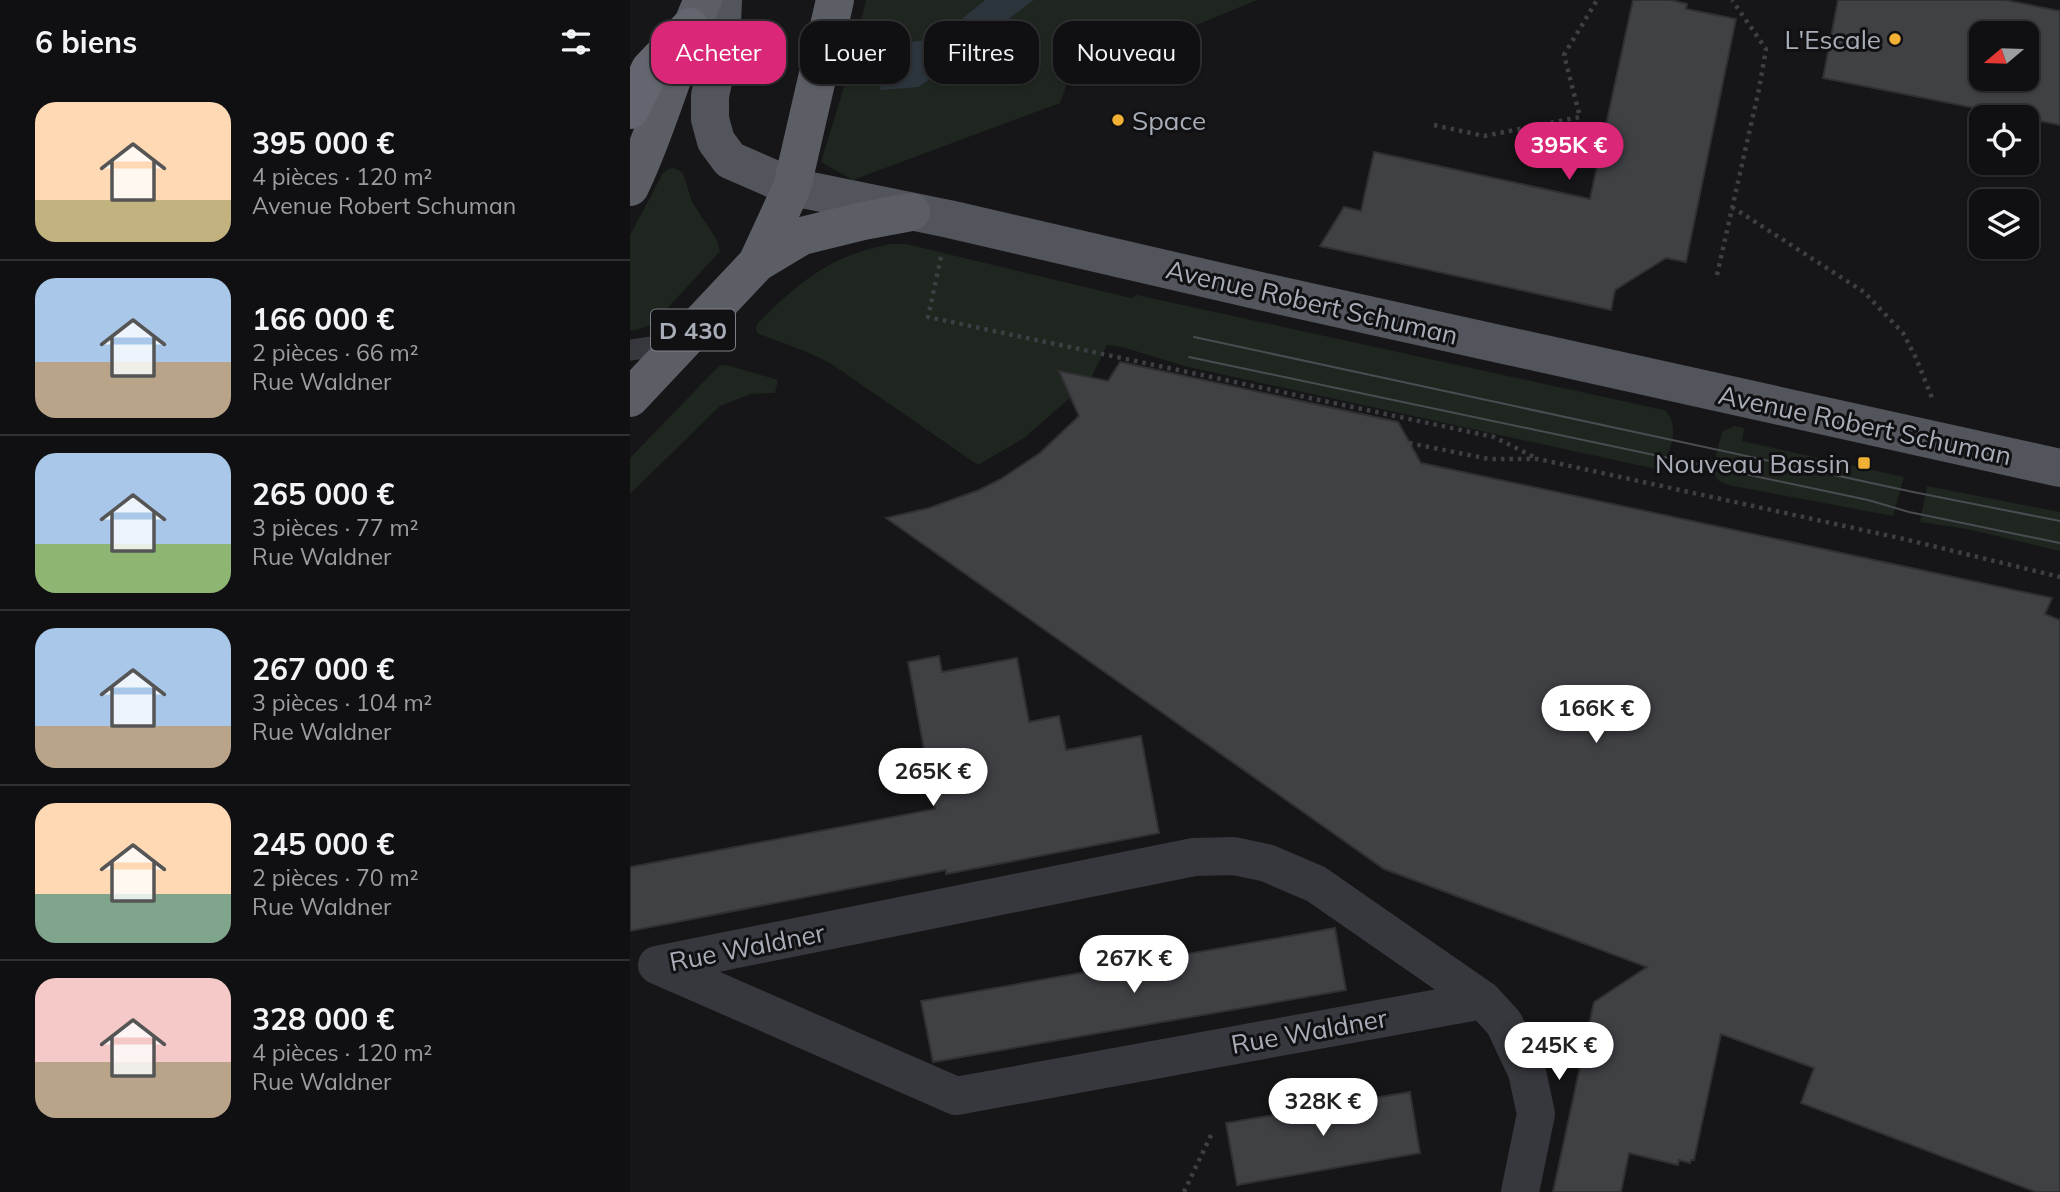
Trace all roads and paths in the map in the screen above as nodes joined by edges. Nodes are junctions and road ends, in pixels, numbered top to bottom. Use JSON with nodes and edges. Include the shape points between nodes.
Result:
{"nodes":[{"id":1,"x":723,"y":0,"type":"edge"},
{"id":2,"x":835,"y":0,"type":"edge"},
{"id":3,"x":1597,"y":0,"type":"edge"},
{"id":4,"x":1732,"y":0,"type":"edge"},
{"id":5,"x":696,"y":13,"type":"edge"},
{"id":6,"x":630,"y":110,"type":"edge"},
{"id":7,"x":1434,"y":125,"type":"dead end"},
{"id":8,"x":630,"y":187,"type":"edge"},
{"id":9,"x":792,"y":187,"type":"junction"},
{"id":10,"x":1732,"y":206,"type":"junction"},
{"id":11,"x":911,"y":212,"type":"junction"},
{"id":12,"x":942,"y":252,"type":"dead end"},
{"id":13,"x":757,"y":263,"type":"junction"},
{"id":14,"x":1717,"y":275,"type":"dead end"},
{"id":15,"x":681,"y":343,"type":"junction"},
{"id":16,"x":630,"y":350,"type":"edge"},
{"id":17,"x":630,"y":398,"type":"edge"},
{"id":18,"x":1932,"y":399,"type":"dead end"},
{"id":19,"x":1409,"y":443,"type":"dead end"},
{"id":20,"x":1538,"y":459,"type":"junction"},
{"id":21,"x":2060,"y":468,"type":"edge"},
{"id":22,"x":2060,"y":577,"type":"edge"},
{"id":23,"x":748,"y":947,"type":"junction"},
{"id":24,"x":1483,"y":1000,"type":"junction"},
{"id":25,"x":749,"y":1006,"type":"junction"},
{"id":26,"x":1212,"y":1133,"type":"dead end"},
{"id":27,"x":1184,"y":1192,"type":"edge"},
{"id":28,"x":1520,"y":1192,"type":"edge"}],
"edges":[{"from":1,"to":9,"type":"main road","name":"Avenue Robert Schuman","via":[[722,44],[710,96],[716,141],[730,159]]},
{"from":2,"to":9,"type":"highway","number":"D 430"},
{"from":3,"to":7,"type":"path","via":[[1564,55],[1580,117],[1484,136]]},
{"from":4,"to":10,"type":"path","via":[[1766,49]]},
{"from":5,"to":6,"type":"highway","via":[[650,69]]},
{"from":5,"to":8,"type":"highway"},
{"from":9,"to":11,"type":"main road","name":"Avenue Robert Schuman"},
{"from":9,"to":13,"type":"highway","number":"D 430"},
{"from":10,"to":14,"type":"path"},
{"from":10,"to":18,"type":"path","via":[[1864,292],[1903,333]]},
{"from":11,"to":13,"type":"highway","via":[[802,236]]},
{"from":11,"to":21,"type":"main road","name":"Avenue Robert Schuman"},
{"from":12,"to":20,"type":"path","via":[[928,317],[1494,437]]},
{"from":13,"to":15,"type":"highway","number":"D 430"},
{"from":15,"to":16,"type":"lane"},
{"from":15,"to":17,"type":"highway","number":"D 430"},
{"from":19,"to":20,"type":"path","via":[[1489,459]]},
{"from":20,"to":22,"type":"path"},
{"from":23,"to":24,"type":"street","name":"Rue Waldner","via":[[1194,857],[1234,856],[1267,863],[1316,884]]},
{"from":23,"to":25,"type":"street","via":[[733,972]]},
{"from":23,"to":25,"type":"street","name":"Rue Waldner","via":[[657,965]]},
{"from":24,"to":25,"type":"street","name":"Rue Waldner","via":[[956,1096]]},
{"from":24,"to":28,"type":"street","name":"Rue Waldner","via":[[1504,1023],[1527,1072],[1536,1114]]},
{"from":26,"to":27,"type":"path"}]}
